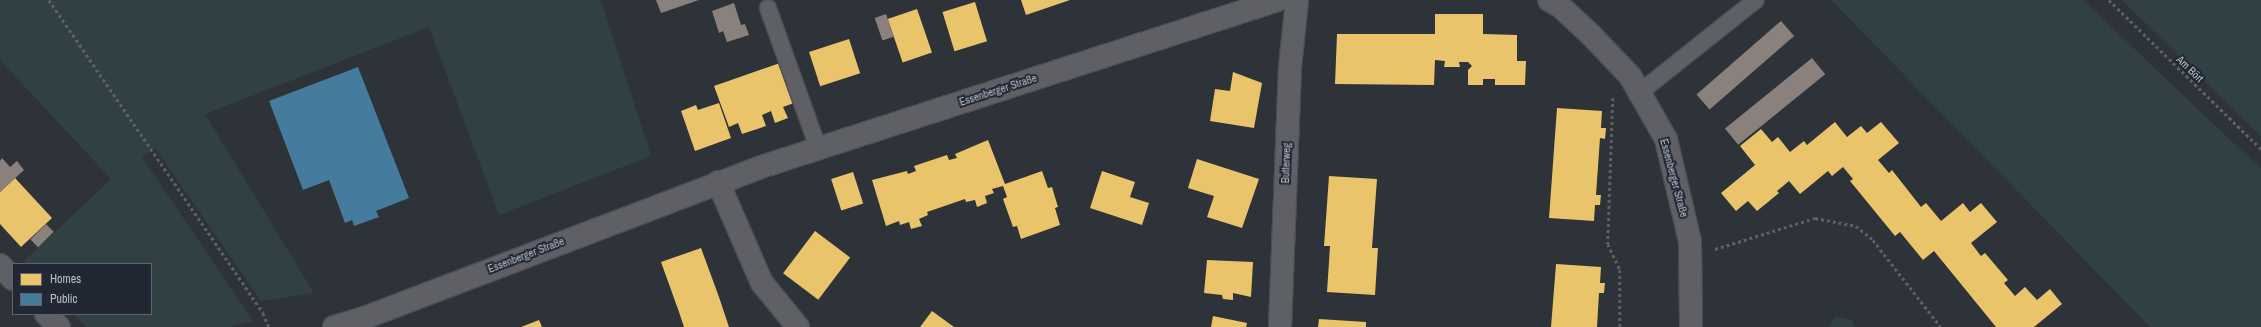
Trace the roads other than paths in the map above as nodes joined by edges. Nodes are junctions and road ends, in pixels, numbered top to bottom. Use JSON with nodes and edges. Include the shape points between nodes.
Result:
{"nodes":[{"id":1,"x":1278,"y":0,"type":"edge"},
{"id":2,"x":1297,"y":0,"type":"edge"},
{"id":3,"x":1549,"y":0,"type":"edge"},
{"id":4,"x":1756,"y":0,"type":"edge"},
{"id":5,"x":768,"y":8,"type":"dead end"},
{"id":6,"x":1639,"y":93,"type":"junction"},
{"id":7,"x":818,"y":148,"type":"junction"},
{"id":8,"x":718,"y":182,"type":"junction"},
{"id":9,"x":0,"y":265,"type":"edge"},
{"id":10,"x":12,"y":278,"type":"edge"},
{"id":11,"x":47,"y":315,"type":"edge"},
{"id":12,"x":59,"y":327,"type":"edge"},
{"id":13,"x":334,"y":327,"type":"edge"},
{"id":14,"x":798,"y":327,"type":"edge"},
{"id":15,"x":1280,"y":327,"type":"edge"},
{"id":16,"x":1691,"y":327,"type":"edge"}],
"edges":[{"from":1,"to":7,"type":"street","name":"Essenberger Straße"},
{"from":2,"to":15,"type":"street","name":"Butterweg","via":[[1290,67]]},
{"from":3,"to":6,"type":"street","name":"Essenberger Straße","via":[[1561,7],[1591,35],[1630,76]]},
{"from":4,"to":6,"type":"lane"},
{"from":5,"to":7,"type":"lane"},
{"from":6,"to":16,"type":"street","name":"Essenberger Straße","via":[[1666,139],[1690,242]]},
{"from":7,"to":8,"type":"street","name":"Essenberger Straße"},
{"from":8,"to":13,"type":"street","name":"Essenberger Straße","via":[[364,318]]},
{"from":8,"to":14,"type":"street","via":[[762,283]]},
{"from":9,"to":10,"type":"street"},
{"from":11,"to":12,"type":"street"}]}
